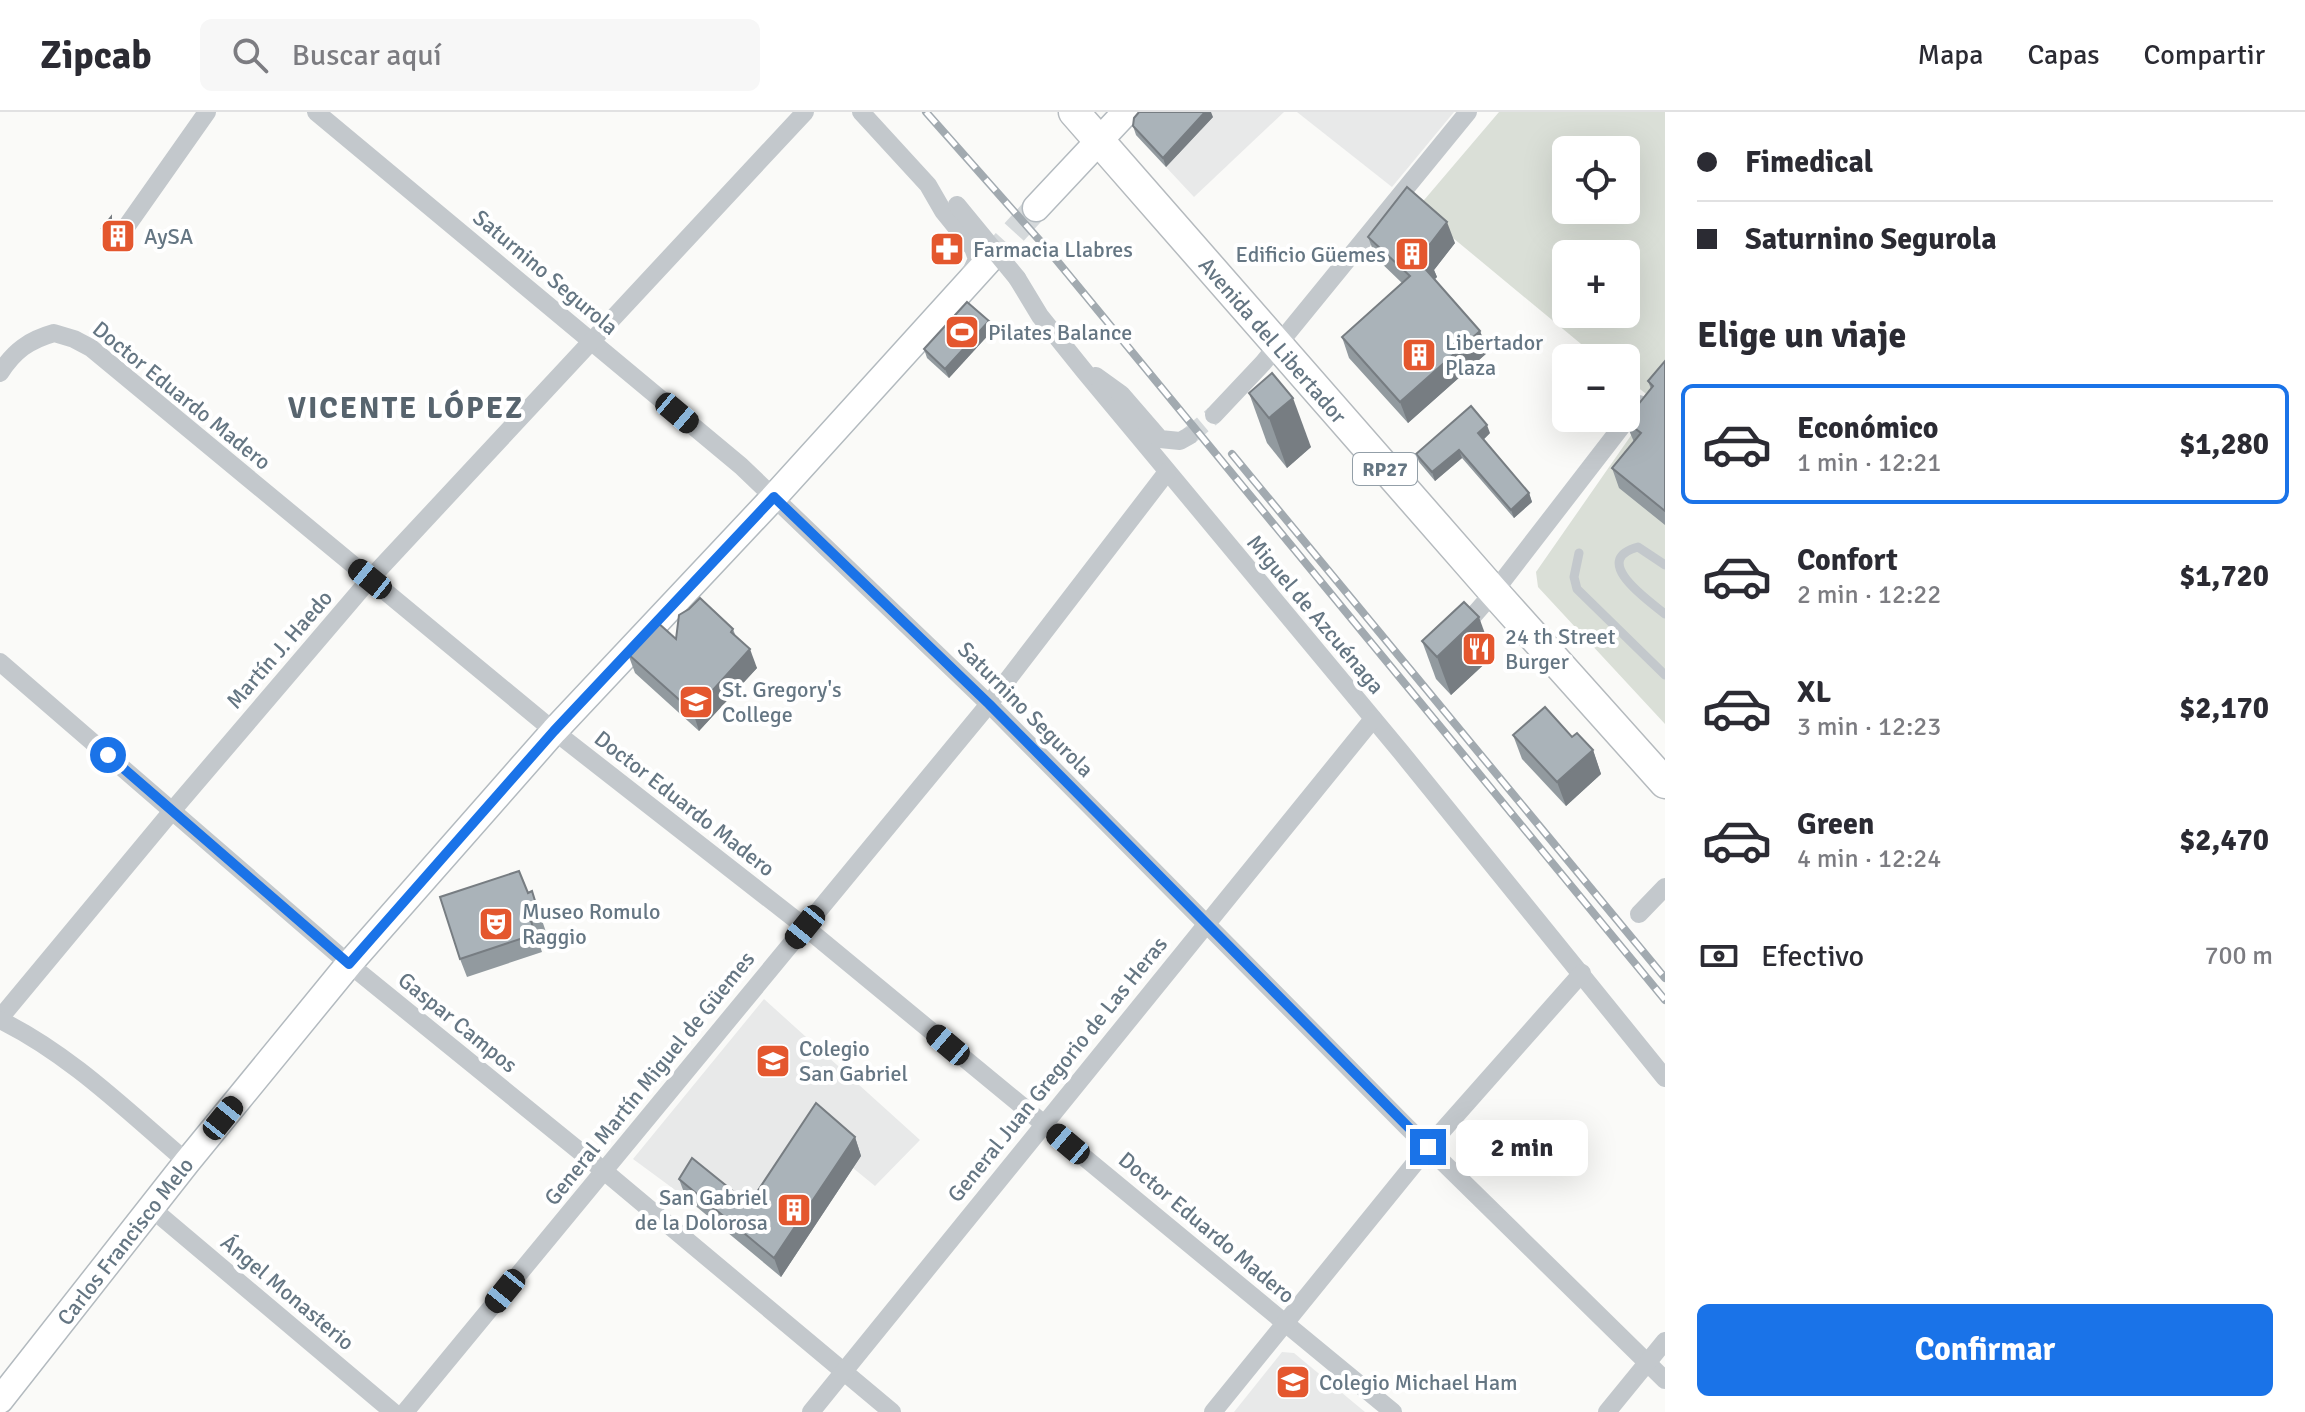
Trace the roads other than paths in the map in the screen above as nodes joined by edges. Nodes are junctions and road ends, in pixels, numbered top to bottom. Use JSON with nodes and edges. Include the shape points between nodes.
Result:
{"nodes":[{"id":1,"x":207,"y":112,"type":"edge"},
{"id":2,"x":316,"y":112,"type":"edge"},
{"id":3,"x":805,"y":112,"type":"edge"},
{"id":4,"x":861,"y":112,"type":"edge"},
{"id":5,"x":1126,"y":112,"type":"edge"},
{"id":6,"x":1468,"y":112,"type":"edge"},
{"id":7,"x":1084,"y":120,"type":"edge"},
{"id":8,"x":928,"y":185,"type":"junction"},
{"id":9,"x":1036,"y":208,"type":"tunnel mouth"},
{"id":10,"x":124,"y":230,"type":"dead end"},
{"id":11,"x":988,"y":261,"type":"tunnel mouth"},
{"id":12,"x":961,"y":289,"type":"junction"},
{"id":13,"x":592,"y":341,"type":"junction"},
{"id":14,"x":1277,"y":346,"type":"junction"},
{"id":15,"x":1085,"y":372,"type":"junction"},
{"id":16,"x":0,"y":373,"type":"edge"},
{"id":17,"x":1643,"y":399,"type":"edge"},
{"id":18,"x":1214,"y":415,"type":"tunnel mouth"},
{"id":19,"x":1189,"y":436,"type":"dead end"},
{"id":20,"x":1167,"y":472,"type":"junction"},
{"id":21,"x":774,"y":497,"type":"junction"},
{"id":22,"x":1579,"y":553,"type":"dead end"},
{"id":23,"x":1665,"y":565,"type":"edge"},
{"id":24,"x":370,"y":579,"type":"junction"},
{"id":25,"x":1494,"y":592,"type":"junction"},
{"id":26,"x":1665,"y":614,"type":"edge"},
{"id":27,"x":1443,"y":650,"type":"edge"},
{"id":28,"x":0,"y":662,"type":"edge"},
{"id":29,"x":1665,"y":675,"type":"edge"},
{"id":30,"x":989,"y":704,"type":"junction"},
{"id":31,"x":1373,"y":719,"type":"junction"},
{"id":32,"x":554,"y":731,"type":"junction"},
{"id":33,"x":1665,"y":783,"type":"edge"},
{"id":34,"x":172,"y":811,"type":"junction"},
{"id":35,"x":1665,"y":887,"type":"edge"},
{"id":36,"x":1639,"y":914,"type":"dead end"},
{"id":37,"x":1205,"y":925,"type":"junction"},
{"id":38,"x":805,"y":927,"type":"junction"},
{"id":39,"x":349,"y":964,"type":"junction"},
{"id":40,"x":1582,"y":973,"type":"junction"},
{"id":41,"x":0,"y":1019,"type":"edge"},
{"id":42,"x":1665,"y":1078,"type":"edge"},
{"id":43,"x":1044,"y":1124,"type":"junction"},
{"id":44,"x":1428,"y":1147,"type":"junction"},
{"id":45,"x":187,"y":1162,"type":"junction"},
{"id":46,"x":604,"y":1171,"type":"junction"},
{"id":47,"x":151,"y":1208,"type":"junction"},
{"id":48,"x":1285,"y":1323,"type":"junction"},
{"id":49,"x":1665,"y":1341,"type":"edge"},
{"id":50,"x":1648,"y":1363,"type":"junction"},
{"id":51,"x":843,"y":1373,"type":"junction"},
{"id":52,"x":1665,"y":1380,"type":"edge"},
{"id":53,"x":0,"y":1400,"type":"edge"},
{"id":54,"x":393,"y":1412,"type":"edge"},
{"id":55,"x":405,"y":1412,"type":"edge"},
{"id":56,"x":811,"y":1412,"type":"edge"},
{"id":57,"x":892,"y":1412,"type":"edge"},
{"id":58,"x":1213,"y":1412,"type":"edge"},
{"id":59,"x":1393,"y":1412,"type":"edge"},
{"id":60,"x":1607,"y":1412,"type":"edge"}],
"edges":[{"from":1,"to":10,"type":"street"},
{"from":2,"to":13,"type":"street","name":"Saturnino Segurola"},
{"from":3,"to":13,"type":"street","name":"Martín J. Haedo"},
{"from":4,"to":8,"type":"street","name":"Miguel de Azcuénaga"},
{"from":5,"to":7,"type":"street"},
{"from":6,"to":14,"type":"street"},
{"from":7,"to":9,"type":"street"},
{"from":7,"to":14,"type":"main road","name":"Avenida del Libertador","number":"RP27"},
{"from":8,"to":12,"type":"street","name":"Miguel de Azcuénaga","via":[[976,254]]},
{"from":8,"to":15,"type":"street","name":"Miguel de Azcuénaga","bridge":true,"via":[[957,205]]},
{"from":11,"to":12,"type":"street","name":"Carlos Francisco Melo"},
{"from":12,"to":21,"type":"street","name":"Carlos Francisco Melo"},
{"from":13,"to":21,"type":"street","name":"Saturnino Segurola"},
{"from":13,"to":24,"type":"street","name":"Martín J. Haedo"},
{"from":14,"to":18,"type":"street"},
{"from":14,"to":25,"type":"main road","name":"Avenida del Libertador","number":"RP27"},
{"from":15,"to":19,"type":"street","via":[[1121,394],[1160,439],[1180,441]]},
{"from":15,"to":20,"type":"street","name":"Miguel de Azcuénaga"},
{"from":16,"to":24,"type":"street","name":"Doctor Eduardo Madero","via":[[23,346],[54,333],[91,348]]},
{"from":17,"to":25,"type":"street"},
{"from":20,"to":30,"type":"street","name":"General Martín Miguel de Güemes"},
{"from":20,"to":31,"type":"street","name":"Miguel de Azcuénaga"},
{"from":21,"to":30,"type":"street","name":"Saturnino Segurola"},
{"from":21,"to":32,"type":"street","name":"Carlos Francisco Melo"},
{"from":22,"to":29,"type":"lane","via":[[1577,589]]},
{"from":23,"to":26,"type":"lane","via":[[1638,547],[1620,560],[1626,583]]},
{"from":24,"to":32,"type":"street","name":"Doctor Eduardo Madero"},
{"from":24,"to":34,"type":"street","name":"Martín J. Haedo"},
{"from":25,"to":27,"type":"street"},
{"from":25,"to":33,"type":"main road","name":"Avenida del Libertador","number":"RP27"},
{"from":28,"to":34,"type":"street","name":"Gaspar Campos"},
{"from":30,"to":37,"type":"street","name":"Saturnino Segurola"},
{"from":30,"to":38,"type":"street","name":"General Martín Miguel de Güemes"},
{"from":31,"to":37,"type":"street","name":"General Juan Gregorio de Las Heras"},
{"from":31,"to":40,"type":"street","name":"Miguel de Azcuénaga"},
{"from":32,"to":38,"type":"street","name":"Doctor Eduardo Madero"},
{"from":32,"to":39,"type":"street","name":"Carlos Francisco Melo"},
{"from":34,"to":39,"type":"street","name":"Gaspar Campos"},
{"from":34,"to":41,"type":"street","name":"Martín J. Haedo"},
{"from":35,"to":36,"type":"street"},
{"from":37,"to":43,"type":"street","name":"General Juan Gregorio de Las Heras"},
{"from":37,"to":44,"type":"street","name":"Saturnino Segurola"},
{"from":38,"to":43,"type":"street","name":"Doctor Eduardo Madero"},
{"from":38,"to":46,"type":"street","name":"General Martín Miguel de Güemes"},
{"from":39,"to":45,"type":"street","name":"Carlos Francisco Melo"},
{"from":39,"to":46,"type":"street","name":"Gaspar Campos"},
{"from":40,"to":42,"type":"street","name":"Miguel de Azcuénaga"},
{"from":40,"to":44,"type":"street"},
{"from":41,"to":45,"type":"street","via":[[74,1065]]},
{"from":43,"to":48,"type":"street","name":"Doctor Eduardo Madero"},
{"from":43,"to":51,"type":"street","name":"General Juan Gregorio de Las Heras"},
{"from":44,"to":48,"type":"street"},
{"from":44,"to":50,"type":"street","name":"Saturnino Segurola"},
{"from":45,"to":47,"type":"street","name":"Carlos Francisco Melo"},
{"from":46,"to":51,"type":"street","name":"Gaspar Campos"},
{"from":46,"to":55,"type":"street","name":"General Martín Miguel de Güemes"},
{"from":47,"to":53,"type":"street","name":"Carlos Francisco Melo"},
{"from":47,"to":54,"type":"street","name":"Ángel Monasterio"},
{"from":48,"to":58,"type":"street"},
{"from":48,"to":59,"type":"street","name":"Doctor Eduardo Madero"},
{"from":49,"to":50,"type":"street"},
{"from":50,"to":52,"type":"street","name":"Saturnino Segurola"},
{"from":50,"to":60,"type":"street"},
{"from":51,"to":56,"type":"street","name":"General Juan Gregorio de Las Heras"},
{"from":51,"to":57,"type":"street","name":"Gaspar Campos"}]}
